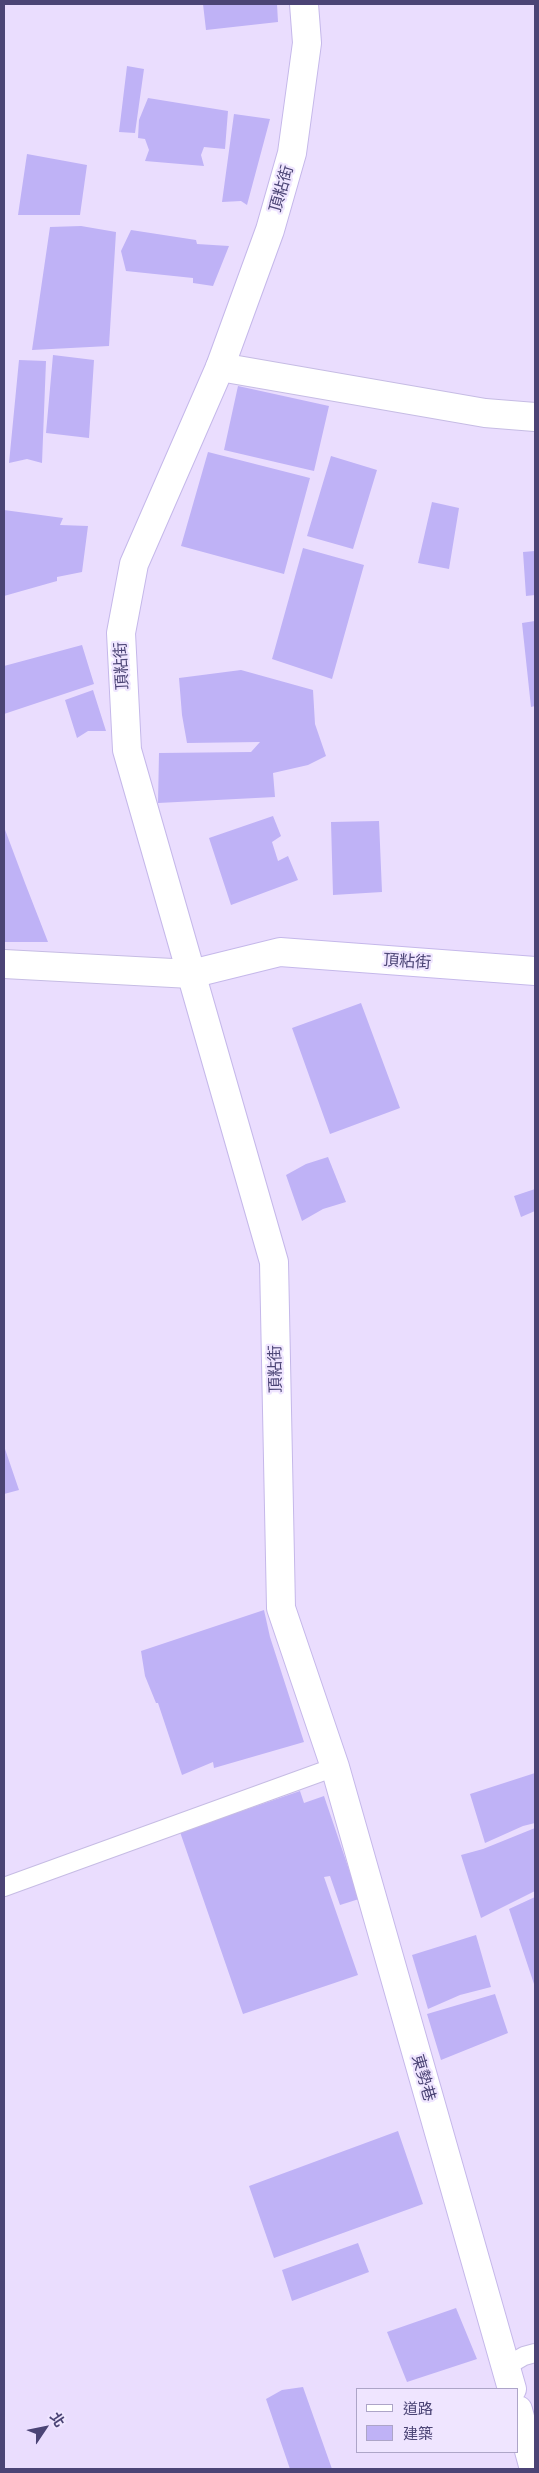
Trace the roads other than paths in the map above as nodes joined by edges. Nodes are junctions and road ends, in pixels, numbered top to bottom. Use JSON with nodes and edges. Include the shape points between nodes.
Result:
{"nodes":[{"id":1,"x":304,"y":4,"type":"edge"},
{"id":2,"x":220,"y":367,"type":"junction"},
{"id":3,"x":535,"y":417,"type":"edge"},
{"id":4,"x":4,"y":964,"type":"edge"},
{"id":5,"x":535,"y":971,"type":"edge"},
{"id":6,"x":191,"y":974,"type":"junction"},
{"id":7,"x":335,"y":1767,"type":"junction"},
{"id":8,"x":4,"y":1887,"type":"edge"},
{"id":9,"x":535,"y":2353,"type":"edge"},
{"id":10,"x":509,"y":2378,"type":"edge"},
{"id":11,"x":519,"y":2414,"type":"edge"},
{"id":12,"x":534,"y":2469,"type":"edge"}],
"edges":[{"from":1,"to":2,"type":"street","name":"頂粘街","via":[[307,43],[292,153],[270,230]]},
{"from":2,"to":3,"type":"street","via":[[485,414]]},
{"from":2,"to":6,"type":"street","name":"頂粘街","via":[[134,564],[121,633],[127,750]]},
{"from":4,"to":6,"type":"street","name":"頂粘街"},
{"from":5,"to":6,"type":"street","name":"頂粘街","via":[[280,952]]},
{"from":6,"to":7,"type":"street","name":"頂粘街","via":[[274,1262],[281,1608]]},
{"from":7,"to":8,"type":"lane"},
{"from":7,"to":10,"type":"street","name":"東勢巷"},
{"from":9,"to":10,"type":"lane","via":[[524,2356]]},
{"from":11,"to":12,"type":"street"}]}
